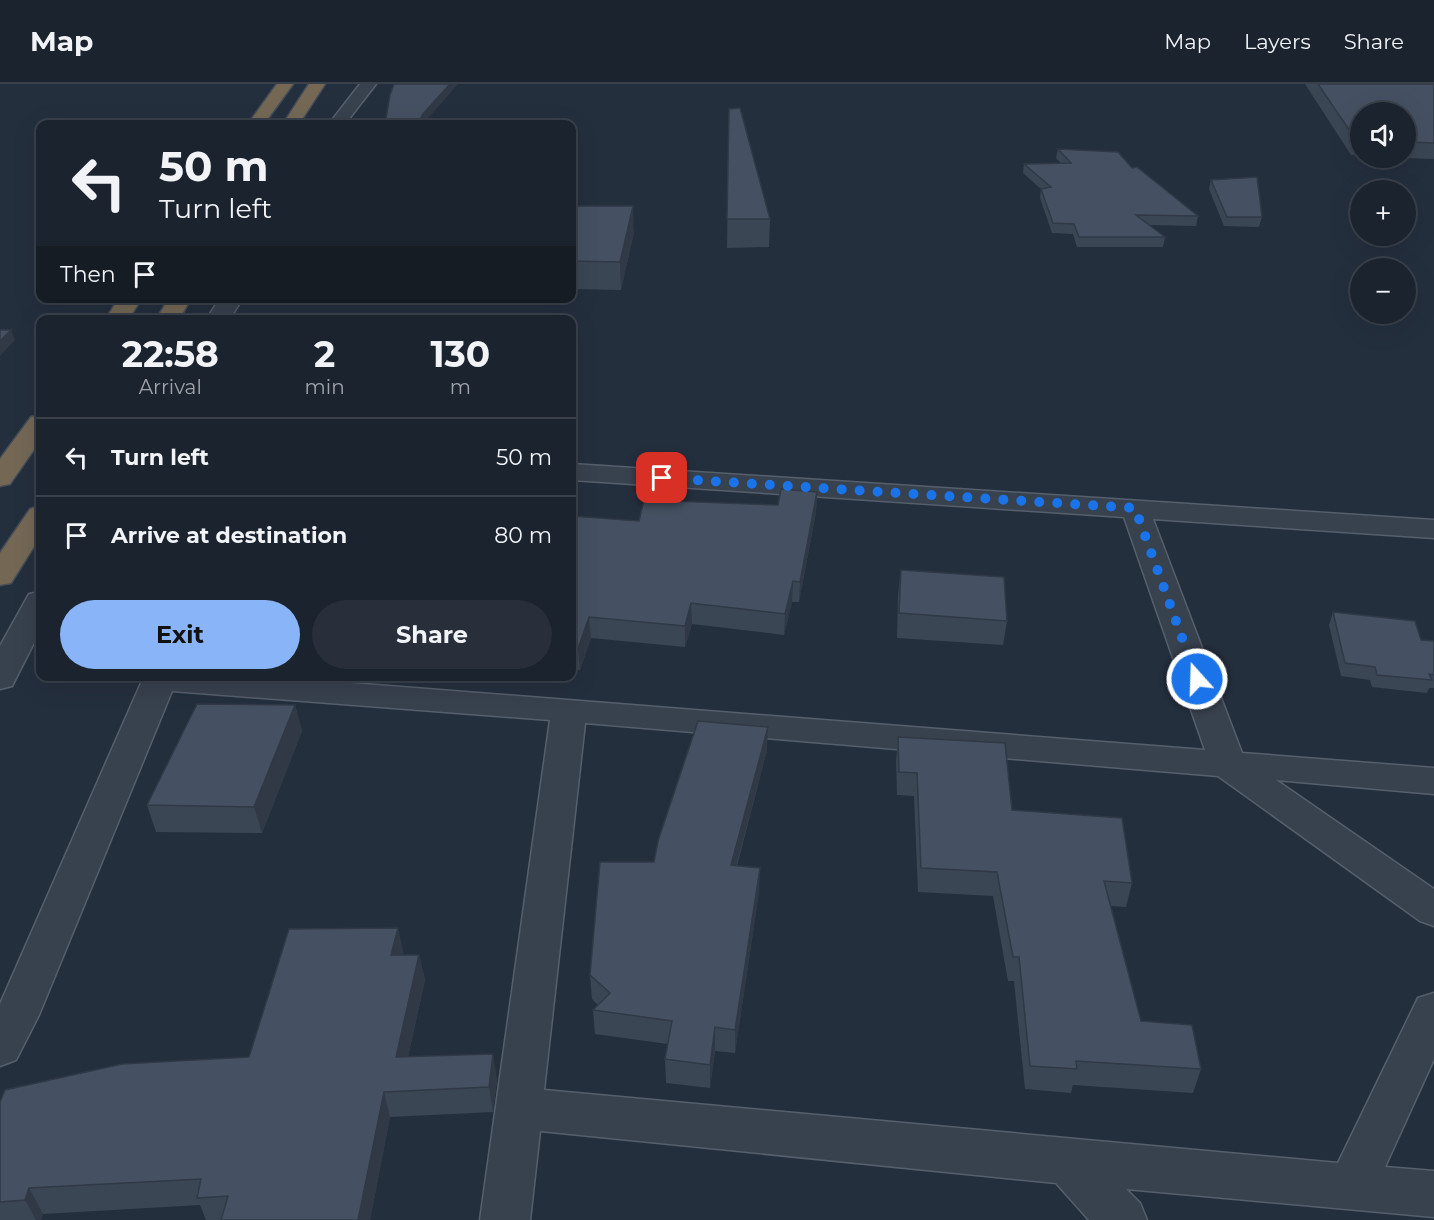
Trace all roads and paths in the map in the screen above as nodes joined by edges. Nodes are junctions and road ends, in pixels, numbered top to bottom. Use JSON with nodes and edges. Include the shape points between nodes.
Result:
{"nodes":[{"id":1,"x":285,"y":84,"type":"edge"},
{"id":2,"x":317,"y":84,"type":"edge"},
{"id":3,"x":368,"y":84,"type":"edge"},
{"id":4,"x":259,"y":120,"type":"edge"},
{"id":5,"x":294,"y":120,"type":"edge"},
{"id":6,"x":340,"y":120,"type":"edge"},
{"id":7,"x":36,"y":428,"type":"edge"},
{"id":8,"x":576,"y":472,"type":"edge"},
{"id":9,"x":0,"y":478,"type":"edge"},
{"id":10,"x":1135,"y":508,"type":"junction"},
{"id":11,"x":36,"y":521,"type":"edge"},
{"id":12,"x":1434,"y":529,"type":"edge"},
{"id":13,"x":0,"y":576,"type":"edge"},
{"id":14,"x":36,"y":609,"type":"edge"},
{"id":15,"x":0,"y":678,"type":"edge"},
{"id":16,"x":160,"y":681,"type":"edge"},
{"id":17,"x":199,"y":681,"type":"edge"},
{"id":18,"x":569,"y":710,"type":"junction"},
{"id":19,"x":1228,"y":765,"type":"junction"},
{"id":20,"x":1434,"y":781,"type":"edge"},
{"id":21,"x":1434,"y":910,"type":"edge"},
{"id":22,"x":1434,"y":1011,"type":"edge"},
{"id":23,"x":0,"y":1047,"type":"edge"},
{"id":24,"x":518,"y":1108,"type":"junction"},
{"id":25,"x":1069,"y":1162,"type":"junction"},
{"id":26,"x":1352,"y":1186,"type":"junction"},
{"id":27,"x":1434,"y":1194,"type":"edge"},
{"id":28,"x":505,"y":1220,"type":"edge"},
{"id":29,"x":1122,"y":1220,"type":"edge"}],
"edges":[{"from":1,"to":4,"type":"highway"},
{"from":2,"to":5,"type":"highway"},
{"from":3,"to":6,"type":"street"},
{"from":7,"to":9,"type":"highway"},
{"from":8,"to":10,"type":"street"},
{"from":10,"to":12,"type":"street"},
{"from":10,"to":19,"type":"street"},
{"from":11,"to":13,"type":"highway"},
{"from":14,"to":15,"type":"street"},
{"from":16,"to":23,"type":"street"},
{"from":17,"to":18,"type":"street"},
{"from":18,"to":19,"type":"street"},
{"from":18,"to":24,"type":"street"},
{"from":19,"to":20,"type":"street"},
{"from":19,"to":21,"type":"street"},
{"from":22,"to":26,"type":"street"},
{"from":24,"to":25,"type":"street"},
{"from":24,"to":28,"type":"street"},
{"from":25,"to":26,"type":"street"},
{"from":25,"to":29,"type":"street"},
{"from":26,"to":27,"type":"street"}]}
